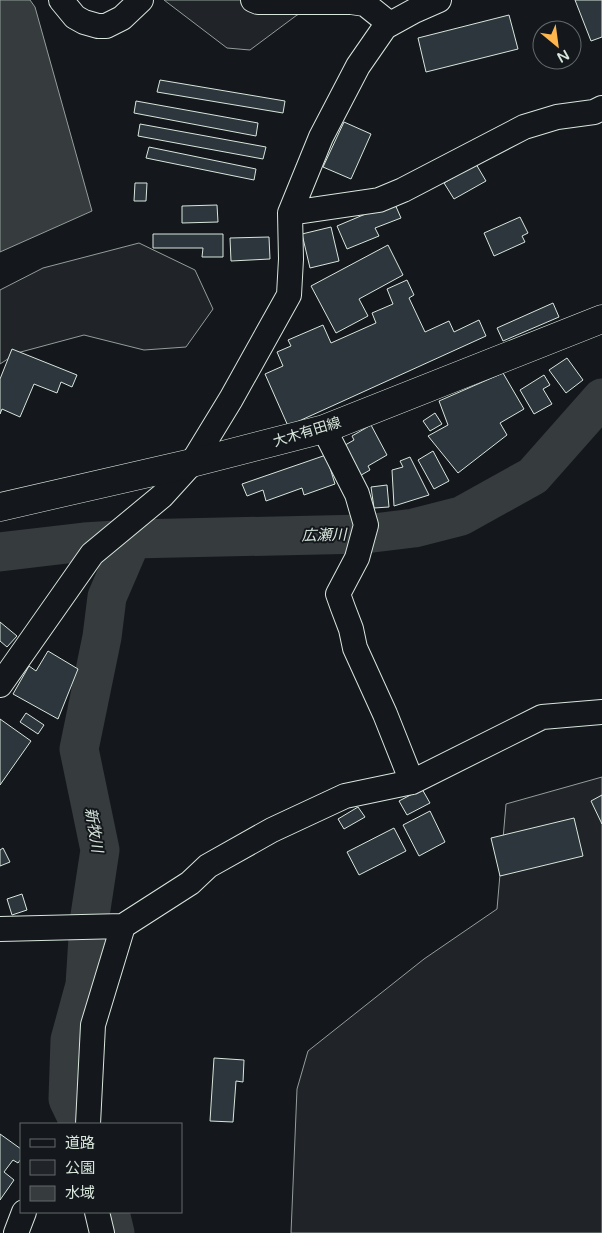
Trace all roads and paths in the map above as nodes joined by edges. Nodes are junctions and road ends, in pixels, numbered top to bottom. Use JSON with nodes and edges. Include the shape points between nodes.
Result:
{"nodes":[{"id":1,"x":61,"y":0,"type":"edge"},
{"id":2,"x":141,"y":0,"type":"edge"},
{"id":3,"x":253,"y":0,"type":"edge"},
{"id":4,"x":439,"y":0,"type":"edge"},
{"id":5,"x":390,"y":24,"type":"junction"},
{"id":6,"x":602,"y":108,"type":"edge"},
{"id":7,"x":290,"y":213,"type":"junction"},
{"id":8,"x":602,"y":319,"type":"edge"},
{"id":9,"x":324,"y":429,"type":"junction"},
{"id":10,"x":192,"y":463,"type":"junction"},
{"id":11,"x":0,"y":507,"type":"edge"},
{"id":12,"x":0,"y":685,"type":"edge"},
{"id":13,"x":602,"y":712,"type":"edge"},
{"id":14,"x":412,"y":782,"type":"junction"},
{"id":15,"x":123,"y":926,"type":"junction"},
{"id":16,"x":0,"y":930,"type":"edge"},
{"id":17,"x":88,"y":1123,"type":"edge"},
{"id":18,"x":24,"y":1213,"type":"edge"},
{"id":19,"x":97,"y":1213,"type":"edge"},
{"id":20,"x":16,"y":1233,"type":"edge"},
{"id":21,"x":102,"y":1233,"type":"edge"}],
"edges":[{"from":1,"to":2,"type":"street","via":[[75,17],[106,26],[122,18]]},
{"from":3,"to":5,"type":"street","via":[[364,4]]},
{"from":4,"to":5,"type":"street"},
{"from":5,"to":7,"type":"street","via":[[358,66],[321,137]]},
{"from":6,"to":7,"type":"street","via":[[524,127],[379,200]]},
{"from":7,"to":10,"type":"street","via":[[288,295]]},
{"from":8,"to":9,"type":"main road","name":"大木有田線"},
{"from":9,"to":10,"type":"main road","name":"大木有田線"},
{"from":9,"to":14,"type":"street","via":[[357,494],[366,525],[358,558],[338,594],[355,648]]},
{"from":10,"to":11,"type":"main road","name":"大木有田線"},
{"from":10,"to":12,"type":"street","via":[[162,496],[92,554]]},
{"from":13,"to":14,"type":"street","via":[[542,717]]},
{"from":14,"to":15,"type":"street","via":[[345,796],[272,830],[208,866],[190,883]]},
{"from":15,"to":16,"type":"street"},
{"from":15,"to":17,"type":"street","via":[[92,1025]]},
{"from":18,"to":20,"type":"street"},
{"from":19,"to":21,"type":"street"}]}
